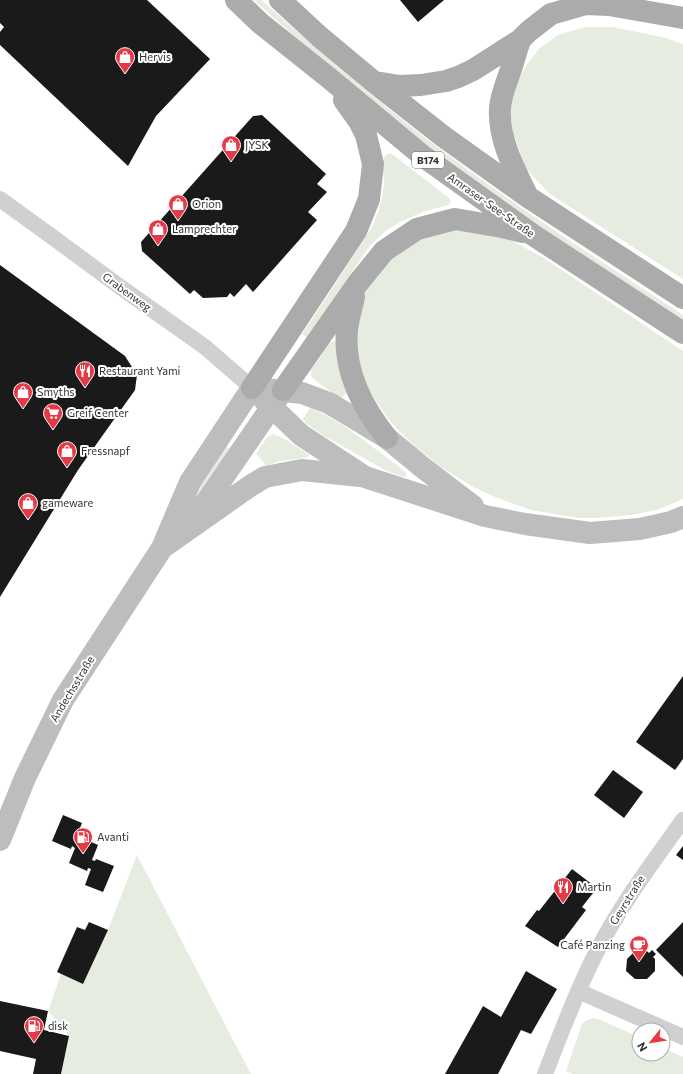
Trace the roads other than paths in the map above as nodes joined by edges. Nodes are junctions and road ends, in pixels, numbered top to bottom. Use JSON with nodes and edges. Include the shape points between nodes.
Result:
{"nodes":[{"id":1,"x":236,"y":0,"type":"edge"},
{"id":2,"x":280,"y":0,"type":"edge"},
{"id":3,"x":643,"y":11,"type":"junction"},
{"id":4,"x":683,"y":18,"type":"edge"},
{"id":5,"x":683,"y":27,"type":"edge"},
{"id":6,"x":520,"y":40,"type":"junction"},
{"id":7,"x":329,"y":78,"type":"junction"},
{"id":8,"x":374,"y":82,"type":"junction"},
{"id":9,"x":528,"y":196,"type":"junction"},
{"id":10,"x":0,"y":200,"type":"edge"},
{"id":11,"x":533,"y":235,"type":"junction"},
{"id":12,"x":358,"y":282,"type":"junction"},
{"id":13,"x":683,"y":298,"type":"edge"},
{"id":14,"x":683,"y":333,"type":"edge"},
{"id":15,"x":252,"y":388,"type":"junction"},
{"id":16,"x":277,"y":399,"type":"junction"},
{"id":17,"x":254,"y":432,"type":"junction"},
{"id":18,"x":387,"y":438,"type":"junction"},
{"id":19,"x":365,"y":477,"type":"junction"},
{"id":20,"x":485,"y":516,"type":"junction"},
{"id":21,"x":683,"y":517,"type":"edge"},
{"id":22,"x":162,"y":548,"type":"junction"},
{"id":23,"x":683,"y":820,"type":"edge"},
{"id":24,"x":0,"y":840,"type":"edge"},
{"id":25,"x":578,"y":991,"type":"junction"},
{"id":26,"x":683,"y":1037,"type":"edge"},
{"id":27,"x":545,"y":1074,"type":"edge"}],
"edges":[{"from":1,"to":7,"type":"main road","name":"Amraser-See-Straße","number":"B174","via":[[260,23]]},
{"from":2,"to":8,"type":"main road","number":"B174"},
{"from":3,"to":4,"type":"main road"},
{"from":3,"to":5,"type":"main road"},
{"from":3,"to":6,"type":"main road","via":[[586,4],[551,14]]},
{"from":6,"to":8,"type":"main road","via":[[473,70],[446,81],[400,86]]},
{"from":6,"to":9,"type":"main road","via":[[502,97],[500,122],[507,151]]},
{"from":7,"to":11,"type":"main road","name":"Amraser-See-Straße","number":"B174","via":[[424,157]]},
{"from":7,"to":15,"type":"main road","via":[[366,135],[373,164],[369,199],[356,231]]},
{"from":8,"to":9,"type":"main road","number":"B174","via":[[444,137]]},
{"from":9,"to":13,"type":"main road","number":"B174"},
{"from":10,"to":15,"type":"street","name":"Grabenweg","via":[[205,348]]},
{"from":11,"to":12,"type":"main road","via":[[455,219],[417,229],[384,250]]},
{"from":11,"to":14,"type":"main road","name":"Amraser-See-Straße","number":"B174"},
{"from":12,"to":16,"type":"main road"},
{"from":12,"to":18,"type":"main road","via":[[347,325],[347,355],[354,383],[375,423]]},
{"from":15,"to":16,"type":"main road"},
{"from":15,"to":17,"type":"main road","name":"Andechsstraße","via":[[259,410]]},
{"from":15,"to":22,"type":"main road","name":"Andechsstraße","via":[[190,482]]},
{"from":16,"to":17,"type":"main road","name":"Andechsstraße"},
{"from":16,"to":18,"type":"main road","via":[[302,393],[327,402]]},
{"from":16,"to":19,"type":"main road","via":[[302,435]]},
{"from":17,"to":22,"type":"main road","name":"Andechsstraße","via":[[207,501]]},
{"from":18,"to":20,"type":"main road"},
{"from":19,"to":20,"type":"main road"},
{"from":19,"to":22,"type":"main road","via":[[302,470],[265,477]]},
{"from":20,"to":21,"type":"main road","via":[[590,533],[640,529]]},
{"from":22,"to":24,"type":"main road","name":"Andechsstraße","via":[[63,700],[25,778]]},
{"from":23,"to":25,"type":"street","name":"Geyrstraße","via":[[618,914],[596,952]]},
{"from":25,"to":26,"type":"street"},
{"from":25,"to":27,"type":"street","name":"Geyrstraße"}]}
